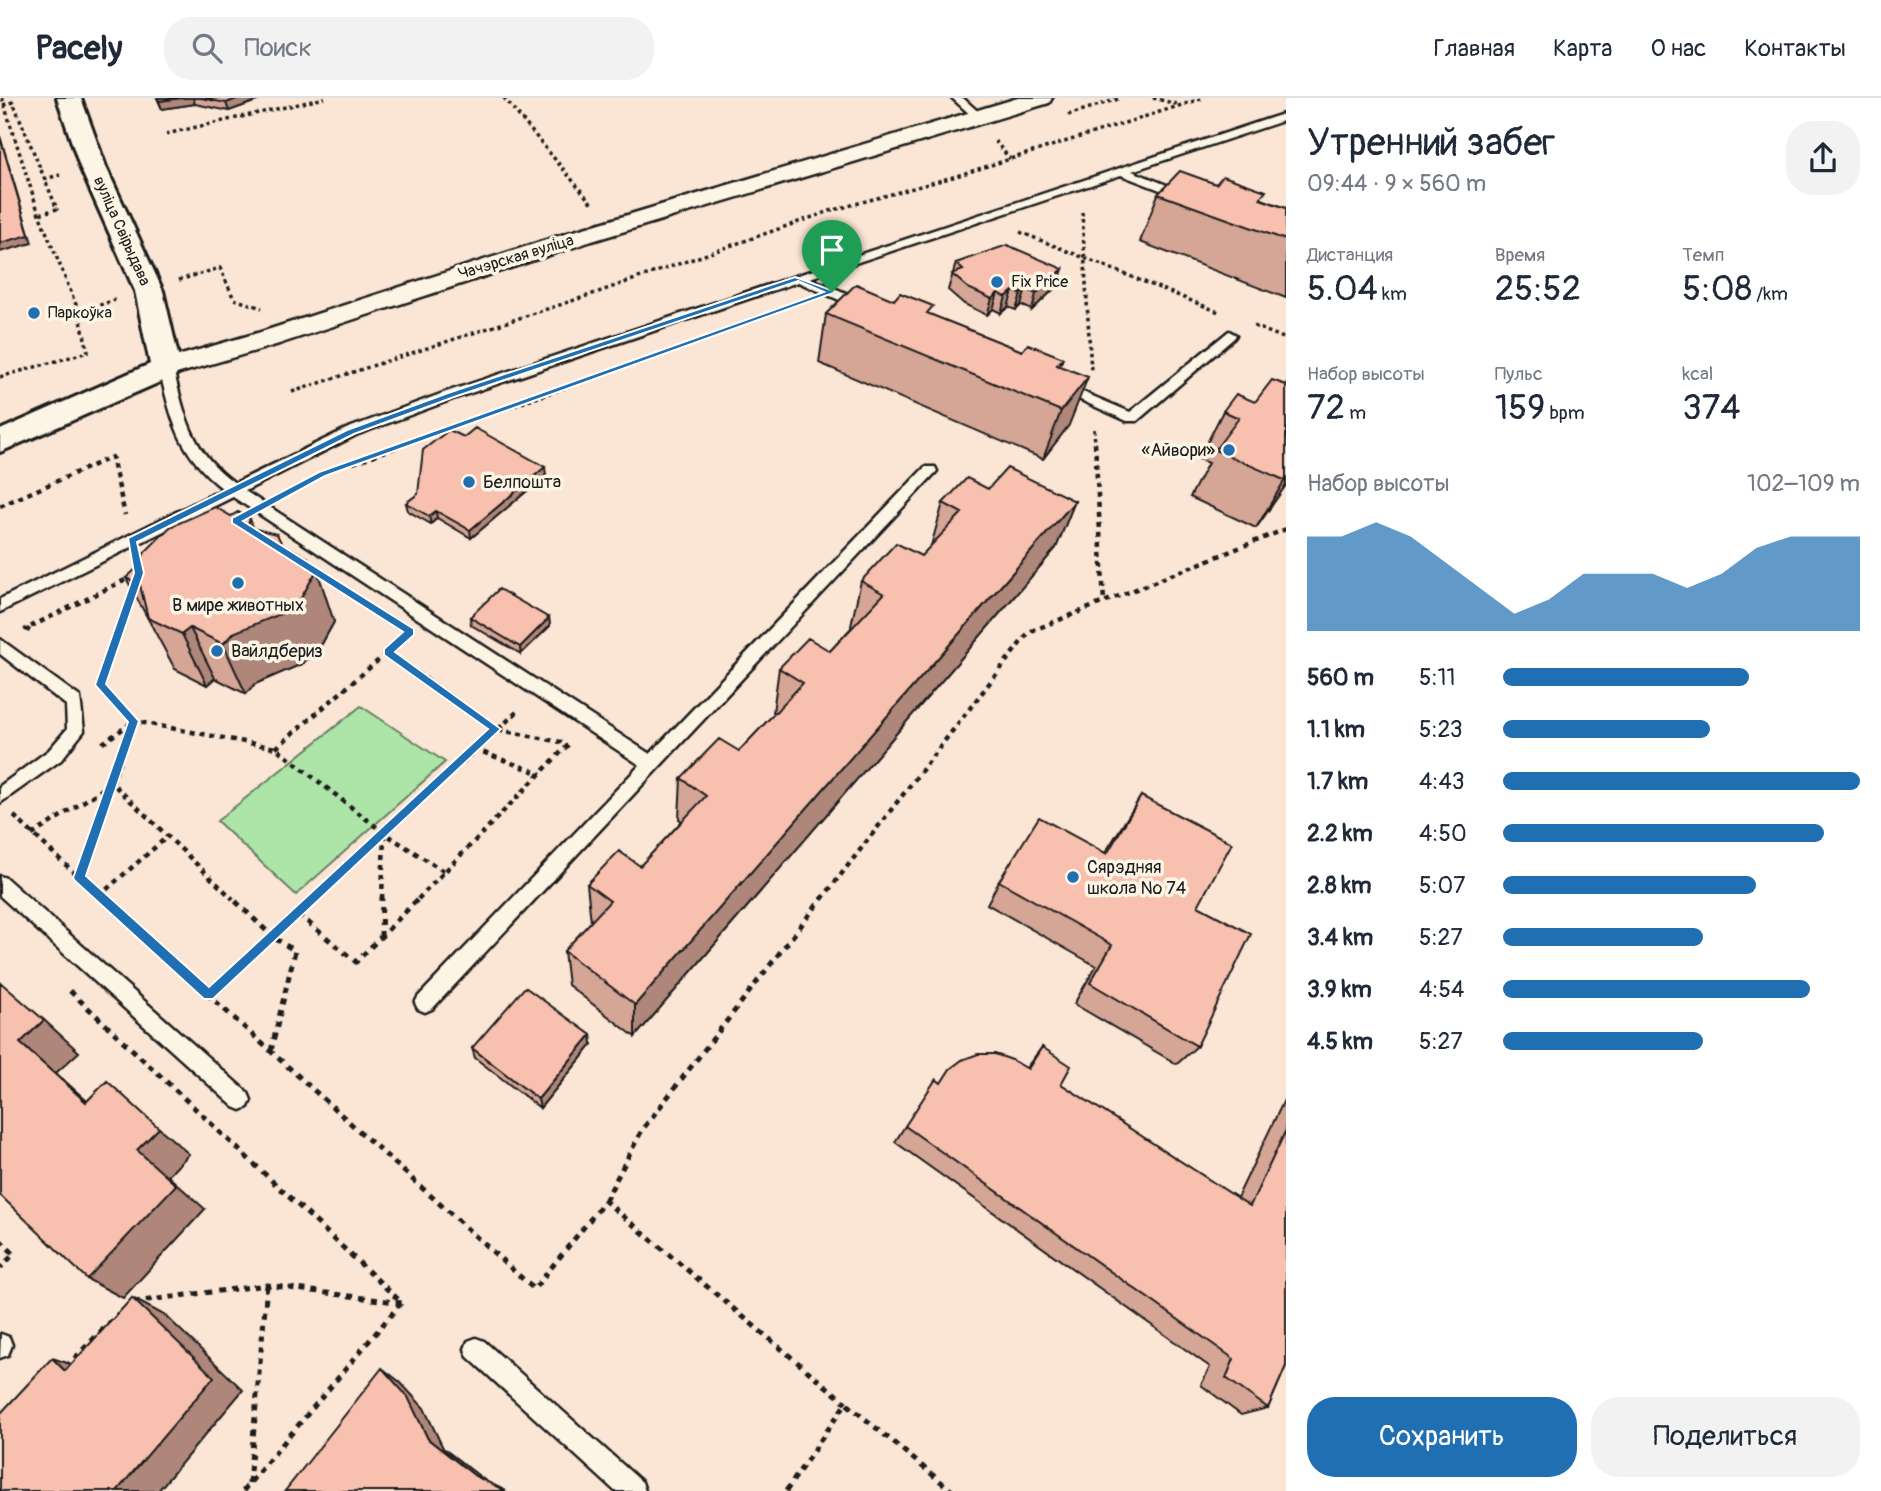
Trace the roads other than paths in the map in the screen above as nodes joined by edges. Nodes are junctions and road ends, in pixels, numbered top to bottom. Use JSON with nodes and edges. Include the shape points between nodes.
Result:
{"nodes":[{"id":1,"x":69,"y":98,"type":"edge"},
{"id":2,"x":957,"y":98,"type":"edge"},
{"id":3,"x":1041,"y":98,"type":"edge"},
{"id":4,"x":1286,"y":116,"type":"edge"},
{"id":5,"x":979,"y":117,"type":"junction"},
{"id":6,"x":1120,"y":170,"type":"junction"},
{"id":7,"x":1197,"y":200,"type":"edge"},
{"id":8,"x":798,"y":278,"type":"junction"},
{"id":9,"x":881,"y":313,"type":"edge"},
{"id":10,"x":1229,"y":335,"type":"dead end"},
{"id":11,"x":166,"y":368,"type":"junction"},
{"id":12,"x":1043,"y":380,"type":"edge"},
{"id":13,"x":0,"y":442,"type":"edge"},
{"id":14,"x":930,"y":471,"type":"dead end"},
{"id":15,"x":231,"y":490,"type":"junction"},
{"id":16,"x":0,"y":606,"type":"edge"},
{"id":17,"x":0,"y":645,"type":"edge"},
{"id":18,"x":652,"y":764,"type":"junction"},
{"id":19,"x":4,"y":803,"type":"edge"},
{"id":20,"x":0,"y":884,"type":"edge"},
{"id":21,"x":425,"y":1003,"type":"dead end"},
{"id":22,"x":241,"y":1100,"type":"dead end"},
{"id":23,"x":476,"y":1349,"type":"dead end"},
{"id":24,"x":633,"y":1491,"type":"edge"}],
"edges":[{"from":1,"to":11,"type":"main road","name":"вуліца Свірыдава","via":[[93,167],[149,291]]},
{"from":2,"to":5,"type":"lane"},
{"from":3,"to":5,"type":"street","name":"Чачэрская вуліца"},
{"from":4,"to":6,"type":"lane"},
{"from":5,"to":11,"type":"street","name":"Чачэрская вуліца"},
{"from":6,"to":7,"type":"lane"},
{"from":6,"to":8,"type":"lane"},
{"from":8,"to":9,"type":"lane"},
{"from":8,"to":15,"type":"lane","via":[[351,432]]},
{"from":10,"to":12,"type":"lane","via":[[1132,418]]},
{"from":11,"to":13,"type":"main road","name":"Чачэрская вуліца"},
{"from":11,"to":15,"type":"lane","via":[[181,427],[214,477]]},
{"from":14,"to":18,"type":"lane"},
{"from":15,"to":16,"type":"lane"},
{"from":15,"to":18,"type":"lane"},
{"from":17,"to":19,"type":"lane","via":[[74,702],[76,731]]},
{"from":18,"to":21,"type":"lane"},
{"from":20,"to":22,"type":"lane"},
{"from":23,"to":24,"type":"lane"}]}
